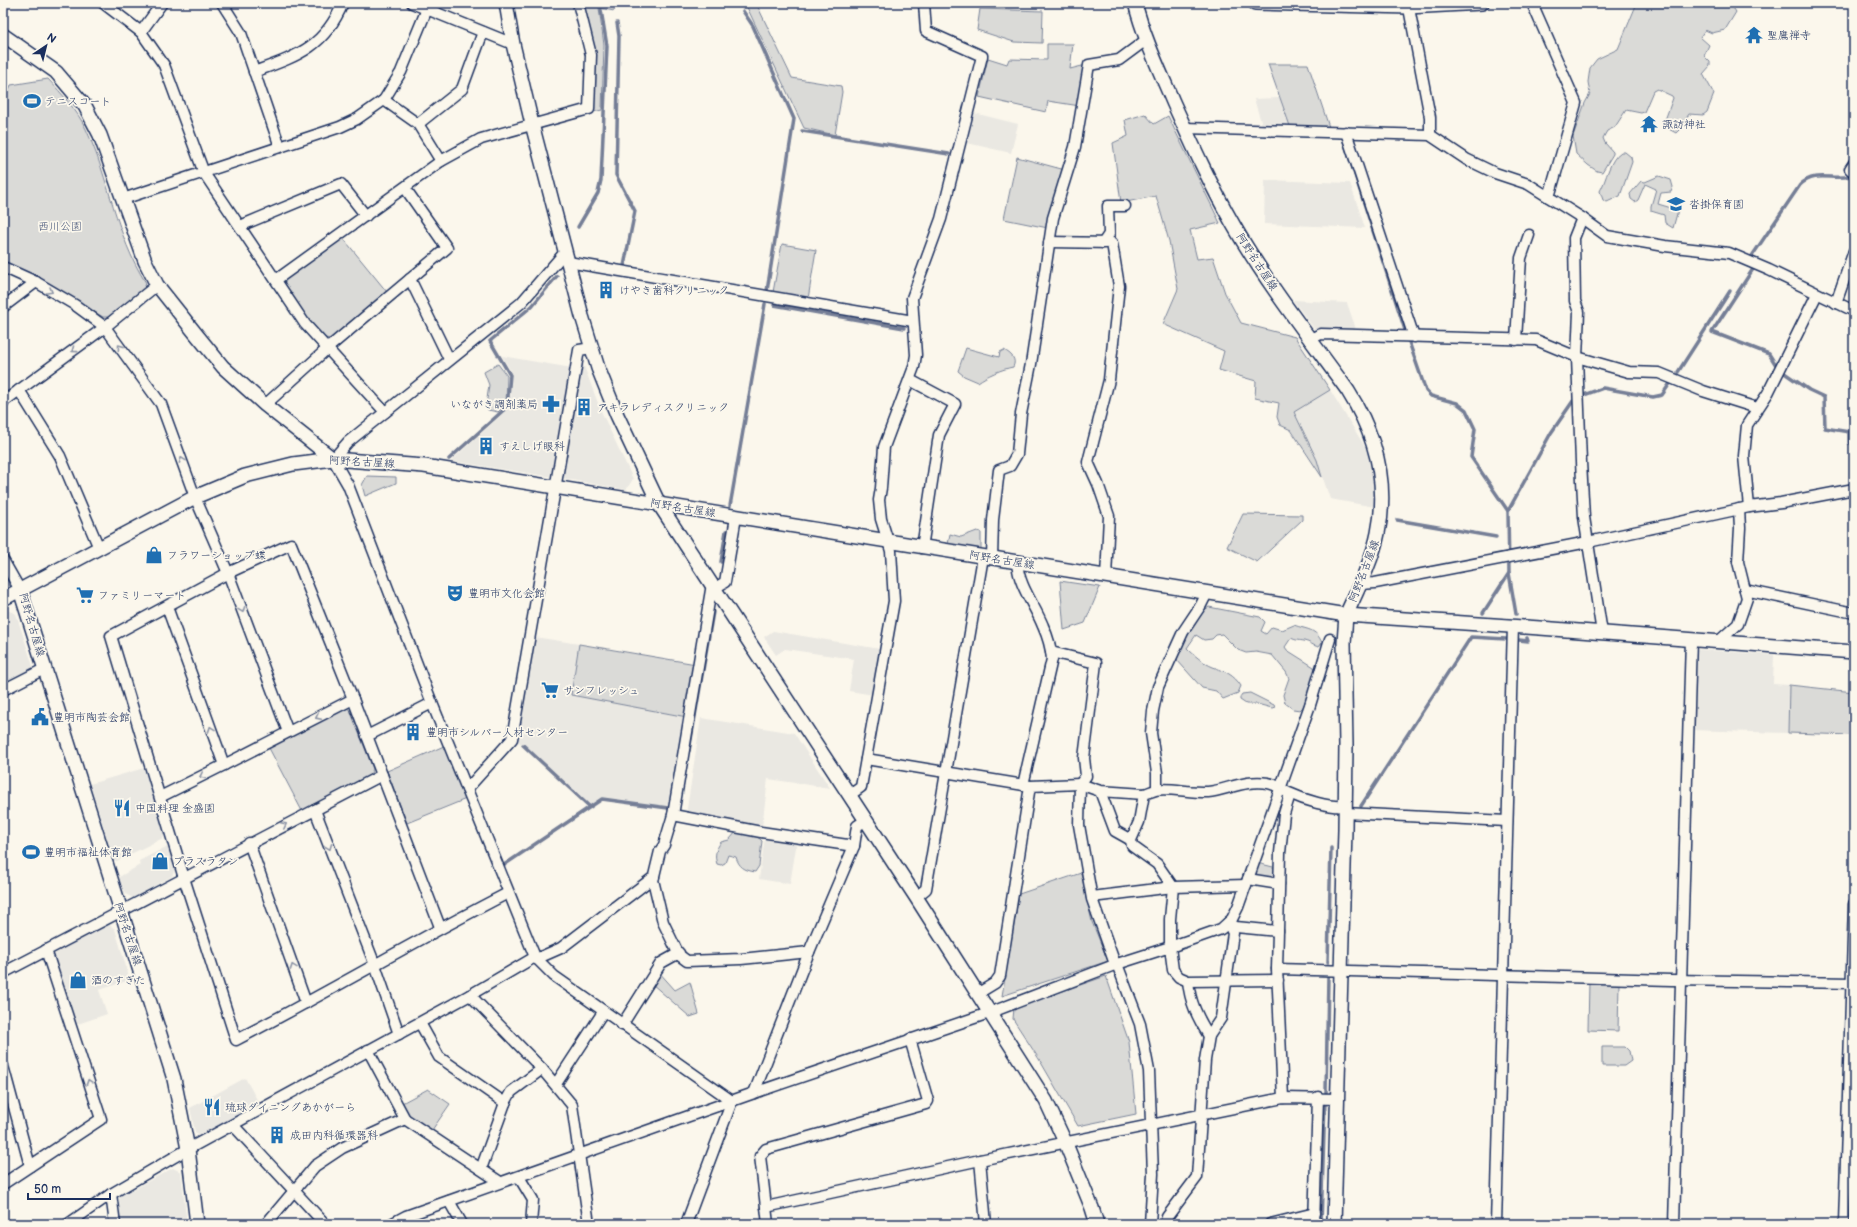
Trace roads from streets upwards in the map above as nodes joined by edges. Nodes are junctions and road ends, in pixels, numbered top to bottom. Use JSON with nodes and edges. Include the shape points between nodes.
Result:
{"nodes":[{"id":1,"x":104,"y":3,"type":"edge"},
{"id":2,"x":162,"y":3,"type":"edge"},
{"id":3,"x":222,"y":3,"type":"edge"},
{"id":4,"x":343,"y":3,"type":"edge"},
{"id":5,"x":412,"y":3,"type":"edge"},
{"id":6,"x":506,"y":3,"type":"edge"},
{"id":7,"x":578,"y":3,"type":"edge"},
{"id":8,"x":924,"y":3,"type":"edge"},
{"id":9,"x":1136,"y":3,"type":"edge"},
{"id":10,"x":1255,"y":3,"type":"edge"},
{"id":11,"x":1482,"y":3,"type":"edge"},
{"id":12,"x":1532,"y":3,"type":"edge"},
{"id":13,"x":1408,"y":5,"type":"edge"},
{"id":14,"x":427,"y":9,"type":"junction"},
{"id":15,"x":141,"y":32,"type":"junction"},
{"id":16,"x":483,"y":32,"type":"junction"},
{"id":17,"x":3,"y":35,"type":"edge"},
{"id":18,"x":1146,"y":40,"type":"junction"},
{"id":19,"x":513,"y":44,"type":"junction"},
{"id":20,"x":254,"y":72,"type":"junction"},
{"id":21,"x":384,"y":100,"type":"junction"},
{"id":22,"x":418,"y":124,"type":"junction"},
{"id":23,"x":532,"y":124,"type":"junction"},
{"id":24,"x":1185,"y":128,"type":"junction"},
{"id":25,"x":1346,"y":132,"type":"junction"},
{"id":26,"x":1430,"y":135,"type":"junction"},
{"id":27,"x":280,"y":147,"type":"junction"},
{"id":28,"x":441,"y":161,"type":"junction"},
{"id":29,"x":1854,"y":163,"type":"edge"},
{"id":30,"x":1854,"y":172,"type":"edge"},
{"id":31,"x":204,"y":173,"type":"junction"},
{"id":32,"x":405,"y":188,"type":"junction"},
{"id":33,"x":1549,"y":197,"type":"junction"},
{"id":34,"x":123,"y":199,"type":"junction"},
{"id":35,"x":1125,"y":206,"type":"dead end"},
{"id":36,"x":366,"y":216,"type":"junction"},
{"id":37,"x":1582,"y":218,"type":"junction"},
{"id":38,"x":240,"y":226,"type":"junction"},
{"id":39,"x":1529,"y":235,"type":"dead end"},
{"id":40,"x":1049,"y":242,"type":"junction"},
{"id":41,"x":1103,"y":243,"type":"junction"},
{"id":42,"x":1854,"y":251,"type":"edge"},
{"id":43,"x":566,"y":257,"type":"junction"},
{"id":44,"x":3,"y":267,"type":"edge"},
{"id":45,"x":410,"y":279,"type":"junction"},
{"id":46,"x":276,"y":280,"type":"junction"},
{"id":47,"x":36,"y":282,"type":"junction"},
{"id":48,"x":158,"y":285,"type":"junction"},
{"id":49,"x":1817,"y":294,"type":"junction"},
{"id":50,"x":1836,"y":303,"type":"junction"},
{"id":51,"x":3,"y":307,"type":"edge"},
{"id":52,"x":1854,"y":311,"type":"edge"},
{"id":53,"x":913,"y":321,"type":"junction"},
{"id":54,"x":105,"y":327,"type":"junction"},
{"id":55,"x":1414,"y":337,"type":"junction"},
{"id":56,"x":1310,"y":339,"type":"junction"},
{"id":57,"x":1516,"y":340,"type":"junction"},
{"id":58,"x":328,"y":348,"type":"junction"},
{"id":59,"x":592,"y":348,"type":"junction"},
{"id":60,"x":1577,"y":357,"type":"junction"},
{"id":61,"x":449,"y":359,"type":"junction"},
{"id":62,"x":910,"y":380,"type":"junction"},
{"id":63,"x":19,"y":390,"type":"junction"},
{"id":64,"x":3,"y":402,"type":"edge"},
{"id":65,"x":266,"y":405,"type":"junction"},
{"id":66,"x":1757,"y":408,"type":"junction"},
{"id":67,"x":385,"y":412,"type":"junction"},
{"id":68,"x":333,"y":459,"type":"junction"},
{"id":69,"x":555,"y":488,"type":"junction"},
{"id":70,"x":1854,"y":488,"type":"edge"},
{"id":71,"x":195,"y":497,"type":"junction"},
{"id":72,"x":659,"y":504,"type":"junction"},
{"id":73,"x":1744,"y":508,"type":"junction"},
{"id":74,"x":736,"y":517,"type":"junction"},
{"id":75,"x":889,"y":542,"type":"junction"},
{"id":76,"x":1588,"y":542,"type":"junction"},
{"id":77,"x":99,"y":548,"type":"junction"},
{"id":78,"x":922,"y":548,"type":"junction"},
{"id":79,"x":988,"y":558,"type":"junction"},
{"id":80,"x":3,"y":560,"type":"edge"},
{"id":81,"x":1016,"y":563,"type":"junction"},
{"id":82,"x":228,"y":573,"type":"junction"},
{"id":83,"x":1106,"y":577,"type":"junction"},
{"id":84,"x":1360,"y":584,"type":"junction"},
{"id":85,"x":714,"y":586,"type":"junction"},
{"id":86,"x":20,"y":590,"type":"junction"},
{"id":87,"x":1745,"y":590,"type":"junction"},
{"id":88,"x":1207,"y":593,"type":"junction"},
{"id":89,"x":3,"y":599,"type":"edge"},
{"id":90,"x":167,"y":607,"type":"junction"},
{"id":91,"x":1854,"y":612,"type":"edge"},
{"id":92,"x":1346,"y":615,"type":"junction"},
{"id":93,"x":1513,"y":626,"type":"junction"},
{"id":94,"x":1602,"y":632,"type":"junction"},
{"id":95,"x":1330,"y":639,"type":"dead end"},
{"id":96,"x":1691,"y":639,"type":"junction"},
{"id":97,"x":1719,"y":641,"type":"junction"},
{"id":98,"x":1051,"y":652,"type":"junction"},
{"id":99,"x":1854,"y":652,"type":"edge"},
{"id":100,"x":44,"y":669,"type":"junction"},
{"id":101,"x":3,"y":690,"type":"edge"},
{"id":102,"x":353,"y":699,"type":"junction"},
{"id":103,"x":432,"y":703,"type":"junction"},
{"id":104,"x":288,"y":732,"type":"junction"},
{"id":105,"x":367,"y":736,"type":"junction"},
{"id":106,"x":866,"y":759,"type":"junction"},
{"id":107,"x":224,"y":765,"type":"junction"},
{"id":108,"x":947,"y":772,"type":"junction"},
{"id":109,"x":382,"y":774,"type":"junction"},
{"id":110,"x":1080,"y":784,"type":"junction"},
{"id":111,"x":1026,"y":785,"type":"junction"},
{"id":112,"x":467,"y":789,"type":"junction"},
{"id":113,"x":1157,"y":789,"type":"junction"},
{"id":114,"x":1281,"y":789,"type":"junction"},
{"id":115,"x":1100,"y":791,"type":"junction"},
{"id":116,"x":1144,"y":794,"type":"junction"},
{"id":117,"x":1290,"y":794,"type":"junction"},
{"id":118,"x":850,"y":795,"type":"junction"},
{"id":119,"x":160,"y":796,"type":"junction"},
{"id":120,"x":315,"y":810,"type":"junction"},
{"id":121,"x":1346,"y":810,"type":"junction"},
{"id":122,"x":673,"y":815,"type":"junction"},
{"id":123,"x":866,"y":820,"type":"junction"},
{"id":124,"x":1507,"y":820,"type":"junction"},
{"id":125,"x":1131,"y":840,"type":"junction"},
{"id":126,"x":249,"y":843,"type":"junction"},
{"id":127,"x":854,"y":846,"type":"junction"},
{"id":128,"x":654,"y":877,"type":"junction"},
{"id":129,"x":184,"y":878,"type":"junction"},
{"id":130,"x":1247,"y":882,"type":"junction"},
{"id":131,"x":1279,"y":884,"type":"junction"},
{"id":132,"x":1174,"y":887,"type":"junction"},
{"id":133,"x":508,"y":893,"type":"junction"},
{"id":134,"x":916,"y":897,"type":"junction"},
{"id":135,"x":1092,"y":898,"type":"junction"},
{"id":136,"x":1854,"y":904,"type":"edge"},
{"id":137,"x":120,"y":910,"type":"junction"},
{"id":138,"x":1228,"y":924,"type":"junction"},
{"id":139,"x":440,"y":928,"type":"junction"},
{"id":140,"x":1278,"y":931,"type":"junction"},
{"id":141,"x":1170,"y":947,"type":"junction"},
{"id":142,"x":46,"y":950,"type":"junction"},
{"id":143,"x":809,"y":952,"type":"junction"},
{"id":144,"x":679,"y":953,"type":"junction"},
{"id":145,"x":536,"y":958,"type":"junction"},
{"id":146,"x":1116,"y":964,"type":"junction"},
{"id":147,"x":374,"y":965,"type":"junction"},
{"id":148,"x":1277,"y":969,"type":"junction"},
{"id":149,"x":1340,"y":971,"type":"junction"},
{"id":150,"x":3,"y":972,"type":"edge"},
{"id":151,"x":1503,"y":976,"type":"junction"},
{"id":152,"x":1278,"y":980,"type":"junction"},
{"id":153,"x":1681,"y":980,"type":"junction"},
{"id":154,"x":1188,"y":981,"type":"junction"},
{"id":155,"x":1226,"y":982,"type":"junction"},
{"id":156,"x":1853,"y":983,"type":"edge"},
{"id":157,"x":977,"y":994,"type":"junction"},
{"id":158,"x":470,"y":995,"type":"junction"},
{"id":159,"x":306,"y":1003,"type":"junction"},
{"id":160,"x":603,"y":1012,"type":"junction"},
{"id":161,"x":989,"y":1013,"type":"junction"},
{"id":162,"x":420,"y":1022,"type":"junction"},
{"id":163,"x":622,"y":1025,"type":"junction"},
{"id":164,"x":399,"y":1034,"type":"junction"},
{"id":165,"x":1209,"y":1036,"type":"junction"},
{"id":166,"x":910,"y":1039,"type":"junction"},
{"id":167,"x":368,"y":1050,"type":"junction"},
{"id":168,"x":3,"y":1066,"type":"edge"},
{"id":169,"x":542,"y":1069,"type":"junction"},
{"id":170,"x":556,"y":1084,"type":"junction"},
{"id":171,"x":754,"y":1093,"type":"junction"},
{"id":172,"x":1318,"y":1097,"type":"junction"},
{"id":173,"x":1283,"y":1098,"type":"junction"},
{"id":174,"x":1338,"y":1099,"type":"junction"},
{"id":175,"x":732,"y":1101,"type":"junction"},
{"id":176,"x":505,"y":1103,"type":"junction"},
{"id":177,"x":1201,"y":1115,"type":"junction"},
{"id":178,"x":405,"y":1119,"type":"junction"},
{"id":179,"x":233,"y":1125,"type":"junction"},
{"id":180,"x":1151,"y":1125,"type":"junction"},
{"id":181,"x":1066,"y":1144,"type":"junction"},
{"id":182,"x":188,"y":1149,"type":"junction"},
{"id":183,"x":579,"y":1156,"type":"junction"},
{"id":184,"x":980,"y":1160,"type":"junction"},
{"id":185,"x":30,"y":1166,"type":"junction"},
{"id":186,"x":481,"y":1168,"type":"junction"},
{"id":187,"x":519,"y":1177,"type":"junction"},
{"id":188,"x":500,"y":1182,"type":"junction"},
{"id":189,"x":3,"y":1184,"type":"edge"},
{"id":190,"x":294,"y":1190,"type":"junction"},
{"id":191,"x":111,"y":1194,"type":"junction"},
{"id":192,"x":450,"y":1201,"type":"junction"},
{"id":193,"x":766,"y":1207,"type":"junction"},
{"id":194,"x":1315,"y":1212,"type":"junction"},
{"id":195,"x":68,"y":1224,"type":"edge"},
{"id":196,"x":115,"y":1224,"type":"edge"},
{"id":197,"x":197,"y":1224,"type":"edge"},
{"id":198,"x":266,"y":1224,"type":"edge"},
{"id":199,"x":325,"y":1224,"type":"edge"},
{"id":200,"x":391,"y":1224,"type":"edge"},
{"id":201,"x":462,"y":1224,"type":"edge"},
{"id":202,"x":531,"y":1224,"type":"edge"},
{"id":203,"x":589,"y":1224,"type":"edge"},
{"id":204,"x":686,"y":1224,"type":"edge"},
{"id":205,"x":768,"y":1224,"type":"edge"},
{"id":206,"x":986,"y":1224,"type":"edge"},
{"id":207,"x":1097,"y":1224,"type":"edge"},
{"id":208,"x":1150,"y":1224,"type":"edge"},
{"id":209,"x":1167,"y":1224,"type":"edge"},
{"id":210,"x":1270,"y":1224,"type":"edge"},
{"id":211,"x":1314,"y":1224,"type":"edge"},
{"id":212,"x":1334,"y":1224,"type":"edge"},
{"id":213,"x":1496,"y":1224,"type":"edge"},
{"id":214,"x":1674,"y":1224,"type":"edge"},
{"id":215,"x":1844,"y":1224,"type":"edge"}],
"edges":[{"from":1,"to":15,"type":"street"},
{"from":2,"to":15,"type":"street"},
{"from":3,"to":20,"type":"street","via":[[241,33]]},
{"from":4,"to":20,"type":"street","via":[[337,17],[318,42],[292,58]]},
{"from":5,"to":14,"type":"street"},
{"from":6,"to":19,"type":"street"},
{"from":7,"to":23,"type":"street","via":[[591,55],[589,109]]},
{"from":8,"to":53,"type":"street","via":[[926,31],[982,56],[941,219],[912,298]]},
{"from":9,"to":18,"type":"street","name":"阿野名古屋線"},
{"from":10,"to":13,"type":"street"},
{"from":11,"to":13,"type":"street"},
{"from":12,"to":33,"type":"street","via":[[1576,102]]},
{"from":13,"to":26,"type":"street","via":[[1430,117]]},
{"from":14,"to":16,"type":"street"},
{"from":14,"to":21,"type":"street","via":[[401,72]]},
{"from":15,"to":31,"type":"street","via":[[164,65]]},
{"from":16,"to":19,"type":"street"},
{"from":16,"to":22,"type":"street","via":[[462,89]]},
{"from":17,"to":34,"type":"street","via":[[56,72],[86,106],[100,135]]},
{"from":18,"to":24,"type":"street","name":"阿野名古屋線"},
{"from":18,"to":40,"type":"street","via":[[1119,60],[1089,65],[1075,147],[1053,218]]},
{"from":19,"to":23,"type":"street"},
{"from":20,"to":27,"type":"street"},
{"from":21,"to":22,"type":"street"},
{"from":21,"to":27,"type":"street","via":[[357,119],[340,127]]},
{"from":22,"to":28,"type":"street"},
{"from":23,"to":28,"type":"street","via":[[482,138]]},
{"from":23,"to":43,"type":"street"},
{"from":24,"to":25,"type":"street"},
{"from":24,"to":56,"type":"street","name":"阿野名古屋線","via":[[1235,227],[1260,268]]},
{"from":25,"to":26,"type":"street"},
{"from":25,"to":55,"type":"street"},
{"from":26,"to":33,"type":"street","via":[[1466,159],[1495,173],[1528,184]]},
{"from":27,"to":31,"type":"street"},
{"from":28,"to":32,"type":"street"},
{"from":29,"to":30,"type":"street","via":[[1850,169]]},
{"from":31,"to":34,"type":"street"},
{"from":31,"to":38,"type":"street"},
{"from":32,"to":36,"type":"street"},
{"from":32,"to":45,"type":"street","via":[[447,248]]},
{"from":33,"to":37,"type":"street"},
{"from":34,"to":48,"type":"street","via":[[146,261]]},
{"from":35,"to":41,"type":"street","via":[[1108,206],[1109,234]]},
{"from":36,"to":38,"type":"street","via":[[341,184]]},
{"from":36,"to":46,"type":"street"},
{"from":37,"to":49,"type":"street","via":[[1607,236],[1729,253]]},
{"from":37,"to":60,"type":"street","via":[[1574,238],[1575,301],[1578,312]]},
{"from":38,"to":46,"type":"street"},
{"from":39,"to":57,"type":"street","via":[[1521,258]]},
{"from":40,"to":41,"type":"street"},
{"from":40,"to":79,"type":"street","via":[[1021,414],[1017,454],[1010,466],[998,470]]},
{"from":41,"to":83,"type":"street","via":[[1112,243],[1119,286],[1109,380],[1088,462],[1109,516]]},
{"from":42,"to":50,"type":"street"},
{"from":43,"to":53,"type":"street"},
{"from":43,"to":59,"type":"street"},
{"from":43,"to":61,"type":"street","via":[[521,302]]},
{"from":44,"to":47,"type":"street"},
{"from":45,"to":58,"type":"street"},
{"from":45,"to":61,"type":"street"},
{"from":46,"to":58,"type":"street","via":[[305,324]]},
{"from":47,"to":51,"type":"street"},
{"from":47,"to":54,"type":"street","one_way":true,"via":[[75,305]]},
{"from":48,"to":54,"type":"street"},
{"from":48,"to":65,"type":"street","via":[[223,367]]},
{"from":49,"to":50,"type":"street"},
{"from":49,"to":66,"type":"street","via":[[1777,376]]},
{"from":50,"to":52,"type":"street"},
{"from":53,"to":62,"type":"street","via":[[916,355]]},
{"from":54,"to":63,"type":"street","one_way":true},
{"from":71,"to":54,"type":"street","one_way":true,"via":[[161,404]]},
{"from":55,"to":56,"type":"street","via":[[1321,334]]},
{"from":55,"to":57,"type":"street"},
{"from":56,"to":84,"type":"street","name":"阿野名古屋線","via":[[1360,411],[1378,456],[1382,480],[1378,534]]},
{"from":57,"to":60,"type":"street","via":[[1536,340]]},
{"from":58,"to":65,"type":"street"},
{"from":58,"to":67,"type":"street"},
{"from":59,"to":69,"type":"street","via":[[579,350]]},
{"from":59,"to":72,"type":"street","via":[[617,415]]},
{"from":60,"to":66,"type":"street","via":[[1629,372],[1659,373],[1703,391]]},
{"from":60,"to":76,"type":"street","via":[[1584,517]]},
{"from":61,"to":67,"type":"street"},
{"from":62,"to":75,"type":"street","via":[[884,447],[879,500],[881,519]]},
{"from":62,"to":78,"type":"street","via":[[955,404],[939,435]]},
{"from":63,"to":64,"type":"street"},
{"from":63,"to":77,"type":"street","via":[[60,456]]},
{"from":65,"to":68,"type":"street"},
{"from":66,"to":73,"type":"street","via":[[1747,425]]},
{"from":67,"to":68,"type":"street","via":[[348,442]]},
{"from":68,"to":69,"type":"street","name":"阿野名古屋線","via":[[424,466]]},
{"from":68,"to":71,"type":"street","name":"阿野名古屋線","via":[[270,468]]},
{"from":68,"to":103,"type":"street","via":[[348,485]]},
{"from":69,"to":72,"type":"street","name":"阿野名古屋線"},
{"from":69,"to":112,"type":"street","via":[[512,739]]},
{"from":70,"to":73,"type":"street"},
{"from":71,"to":77,"type":"street","name":"阿野名古屋線"},
{"from":71,"to":82,"type":"street"},
{"from":72,"to":74,"type":"street","name":"阿野名古屋線"},
{"from":72,"to":85,"type":"street"},
{"from":73,"to":76,"type":"street"},
{"from":73,"to":87,"type":"street","via":[[1738,562]]},
{"from":74,"to":75,"type":"street","name":"阿野名古屋線"},
{"from":74,"to":85,"type":"street","via":[[725,582]]},
{"from":75,"to":78,"type":"street","name":"阿野名古屋線"},
{"from":75,"to":106,"type":"street","via":[[894,601]]},
{"from":76,"to":84,"type":"street"},
{"from":76,"to":94,"type":"street"},
{"from":77,"to":86,"type":"street","name":"阿野名古屋線"},
{"from":78,"to":79,"type":"street","name":"阿野名古屋線"},
{"from":79,"to":81,"type":"street","name":"阿野名古屋線"},
{"from":79,"to":108,"type":"street"},
{"from":80,"to":86,"type":"street"},
{"from":81,"to":83,"type":"street","name":"阿野名古屋線"},
{"from":81,"to":98,"type":"street","via":[[1020,581],[1043,625]]},
{"from":82,"to":90,"type":"street"},
{"from":82,"to":102,"type":"street","via":[[291,544]]},
{"from":82,"to":104,"type":"street","one_way":true},
{"from":83,"to":88,"type":"street","name":"阿野名古屋線"},
{"from":84,"to":92,"type":"street","name":"阿野名古屋線"},
{"from":85,"to":118,"type":"street"},
{"from":85,"to":122,"type":"street"},
{"from":86,"to":89,"type":"street"},
{"from":86,"to":100,"type":"street","name":"阿野名古屋線"},
{"from":87,"to":91,"type":"street"},
{"from":87,"to":97,"type":"street","via":[[1747,598],[1738,624]]},
{"from":88,"to":92,"type":"street","name":"阿野名古屋線"},
{"from":88,"to":113,"type":"street","via":[[1183,632],[1158,687],[1151,733]]},
{"from":107,"to":90,"type":"street","one_way":true},
{"from":90,"to":119,"type":"street","via":[[111,636]]},
{"from":92,"to":93,"type":"street"},
{"from":92,"to":121,"type":"street"},
{"from":93,"to":94,"type":"street"},
{"from":93,"to":124,"type":"street"},
{"from":94,"to":96,"type":"street"},
{"from":95,"to":114,"type":"street"},
{"from":96,"to":97,"type":"street"},
{"from":96,"to":153,"type":"street"},
{"from":97,"to":99,"type":"street"},
{"from":98,"to":110,"type":"street","via":[[1096,663],[1084,758],[1086,776]]},
{"from":98,"to":111,"type":"street","via":[[1052,659]]},
{"from":100,"to":101,"type":"street"},
{"from":100,"to":137,"type":"street","name":"阿野名古屋線"},
{"from":102,"to":104,"type":"street","one_way":true},
{"from":102,"to":105,"type":"street"},
{"from":103,"to":105,"type":"street"},
{"from":103,"to":112,"type":"street"},
{"from":104,"to":107,"type":"street"},
{"from":105,"to":109,"type":"street"},
{"from":106,"to":108,"type":"street"},
{"from":106,"to":118,"type":"street","via":[[861,787]]},
{"from":107,"to":119,"type":"street","one_way":true},
{"from":108,"to":111,"type":"street"},
{"from":108,"to":134,"type":"street","via":[[926,889]]},
{"from":109,"to":120,"type":"street"},
{"from":109,"to":139,"type":"street"},
{"from":110,"to":111,"type":"street"},
{"from":110,"to":115,"type":"street"},
{"from":110,"to":135,"type":"street","via":[[1079,825]]},
{"from":111,"to":157,"type":"street","via":[[1000,976],[995,983]]},
{"from":112,"to":133,"type":"street"},
{"from":113,"to":114,"type":"street","via":[[1209,792],[1249,783],[1267,783]]},
{"from":113,"to":116,"type":"street"},
{"from":114,"to":117,"type":"street"},
{"from":114,"to":130,"type":"street"},
{"from":115,"to":116,"type":"street"},
{"from":115,"to":125,"type":"street","via":[[1115,831]]},
{"from":116,"to":125,"type":"street","via":[[1139,822]]},
{"from":117,"to":121,"type":"street"},
{"from":117,"to":131,"type":"street","via":[[1281,837]]},
{"from":118,"to":123,"type":"street"},
{"from":119,"to":129,"type":"street"},
{"from":126,"to":120,"type":"street","one_way":true},
{"from":120,"to":147,"type":"street","one_way":true},
{"from":121,"to":124,"type":"street"},
{"from":121,"to":149,"type":"street"},
{"from":122,"to":127,"type":"street"},
{"from":122,"to":128,"type":"street"},
{"from":123,"to":127,"type":"street","via":[[857,826]]},
{"from":123,"to":134,"type":"street"},
{"from":124,"to":151,"type":"street"},
{"from":125,"to":132,"type":"street","via":[[1132,846],[1157,864]]},
{"from":126,"to":129,"type":"street"},
{"from":159,"to":126,"type":"street","one_way":true},
{"from":127,"to":143,"type":"street"},
{"from":128,"to":144,"type":"street","via":[[662,922]]},
{"from":128,"to":145,"type":"street","via":[[561,948]]},
{"from":129,"to":137,"type":"street"},
{"from":129,"to":159,"type":"street","via":[[236,1040]]},
{"from":130,"to":131,"type":"street"},
{"from":130,"to":132,"type":"street"},
{"from":130,"to":138,"type":"street","via":[[1238,907]]},
{"from":131,"to":140,"type":"street"},
{"from":132,"to":135,"type":"street"},
{"from":132,"to":141,"type":"street"},
{"from":133,"to":139,"type":"street"},
{"from":133,"to":145,"type":"street"},
{"from":134,"to":157,"type":"street"},
{"from":135,"to":146,"type":"street"},
{"from":136,"to":156,"type":"street"},
{"from":137,"to":142,"type":"street"},
{"from":137,"to":182,"type":"street","name":"阿野名古屋線","via":[[174,1079]]},
{"from":138,"to":140,"type":"street"},
{"from":138,"to":141,"type":"street"},
{"from":138,"to":155,"type":"street","via":[[1233,933]]},
{"from":139,"to":147,"type":"street"},
{"from":140,"to":148,"type":"street"},
{"from":141,"to":146,"type":"street"},
{"from":141,"to":154,"type":"street","via":[[1173,970],[1179,977]]},
{"from":142,"to":150,"type":"street"},
{"from":185,"to":142,"type":"street","one_way":true,"via":[[101,1119]]},
{"from":143,"to":144,"type":"street","via":[[687,961]]},
{"from":143,"to":171,"type":"street"},
{"from":144,"to":163,"type":"street","via":[[661,963]]},
{"from":145,"to":158,"type":"street"},
{"from":145,"to":160,"type":"street","via":[[554,976]]},
{"from":146,"to":161,"type":"street"},
{"from":146,"to":180,"type":"street","via":[[1140,1024],[1149,1071]]},
{"from":147,"to":159,"type":"street"},
{"from":147,"to":164,"type":"street"},
{"from":148,"to":149,"type":"street"},
{"from":148,"to":152,"type":"street"},
{"from":149,"to":151,"type":"street"},
{"from":149,"to":174,"type":"street"},
{"from":151,"to":153,"type":"street"},
{"from":151,"to":213,"type":"street"},
{"from":152,"to":155,"type":"street"},
{"from":152,"to":173,"type":"street"},
{"from":153,"to":156,"type":"street"},
{"from":153,"to":214,"type":"street"},
{"from":154,"to":155,"type":"street"},
{"from":154,"to":165,"type":"street","via":[[1196,1014]]},
{"from":155,"to":165,"type":"street","via":[[1221,1018]]},
{"from":156,"to":215,"type":"street"},
{"from":157,"to":161,"type":"street"},
{"from":158,"to":162,"type":"street"},
{"from":158,"to":169,"type":"street"},
{"from":160,"to":163,"type":"street"},
{"from":160,"to":170,"type":"street"},
{"from":161,"to":166,"type":"street"},
{"from":161,"to":181,"type":"street","via":[[1046,1102]]},
{"from":162,"to":164,"type":"street"},
{"from":162,"to":176,"type":"street","via":[[439,1057]]},
{"from":163,"to":175,"type":"street"},
{"from":164,"to":167,"type":"street"},
{"from":165,"to":177,"type":"street"},
{"from":166,"to":171,"type":"street"},
{"from":166,"to":193,"type":"street","via":[[928,1100],[926,1104],[766,1149],[760,1156]]},
{"from":167,"to":178,"type":"street"},
{"from":167,"to":179,"type":"street"},
{"from":168,"to":185,"type":"street"},
{"from":169,"to":170,"type":"street"},
{"from":169,"to":176,"type":"street","via":[[511,1092]]},
{"from":170,"to":183,"type":"street","via":[[572,1105]]},
{"from":171,"to":175,"type":"street"},
{"from":172,"to":173,"type":"street"},
{"from":172,"to":174,"type":"street"},
{"from":172,"to":194,"type":"street"},
{"from":173,"to":177,"type":"street"},
{"from":174,"to":212,"type":"street"},
{"from":175,"to":183,"type":"street"},
{"from":175,"to":204,"type":"street"},
{"from":176,"to":186,"type":"street"},
{"from":177,"to":180,"type":"street"},
{"from":177,"to":209,"type":"street","via":[[1197,1177],[1167,1217]]},
{"from":178,"to":186,"type":"street"},
{"from":178,"to":190,"type":"street","via":[[342,1148],[315,1166]]},
{"from":179,"to":182,"type":"street"},
{"from":179,"to":190,"type":"street"},
{"from":180,"to":181,"type":"street"},
{"from":180,"to":208,"type":"street","via":[[1154,1174]]},
{"from":181,"to":184,"type":"street"},
{"from":181,"to":207,"type":"street"},
{"from":182,"to":191,"type":"street"},
{"from":182,"to":197,"type":"street","name":"阿野名古屋線"},
{"from":183,"to":187,"type":"street"},
{"from":183,"to":203,"type":"street"},
{"from":184,"to":193,"type":"street"},
{"from":184,"to":206,"type":"street"},
{"from":185,"to":189,"type":"street"},
{"from":186,"to":188,"type":"street"},
{"from":187,"to":188,"type":"street"},
{"from":187,"to":202,"type":"street","via":[[532,1200]]},
{"from":188,"to":192,"type":"street"},
{"from":190,"to":198,"type":"street"},
{"from":190,"to":199,"type":"street"},
{"from":191,"to":195,"type":"street"},
{"from":191,"to":196,"type":"street"},
{"from":192,"to":200,"type":"street","via":[[406,1216]]},
{"from":192,"to":201,"type":"street"},
{"from":193,"to":205,"type":"street"},
{"from":194,"to":210,"type":"street"},
{"from":194,"to":211,"type":"street"}]}
